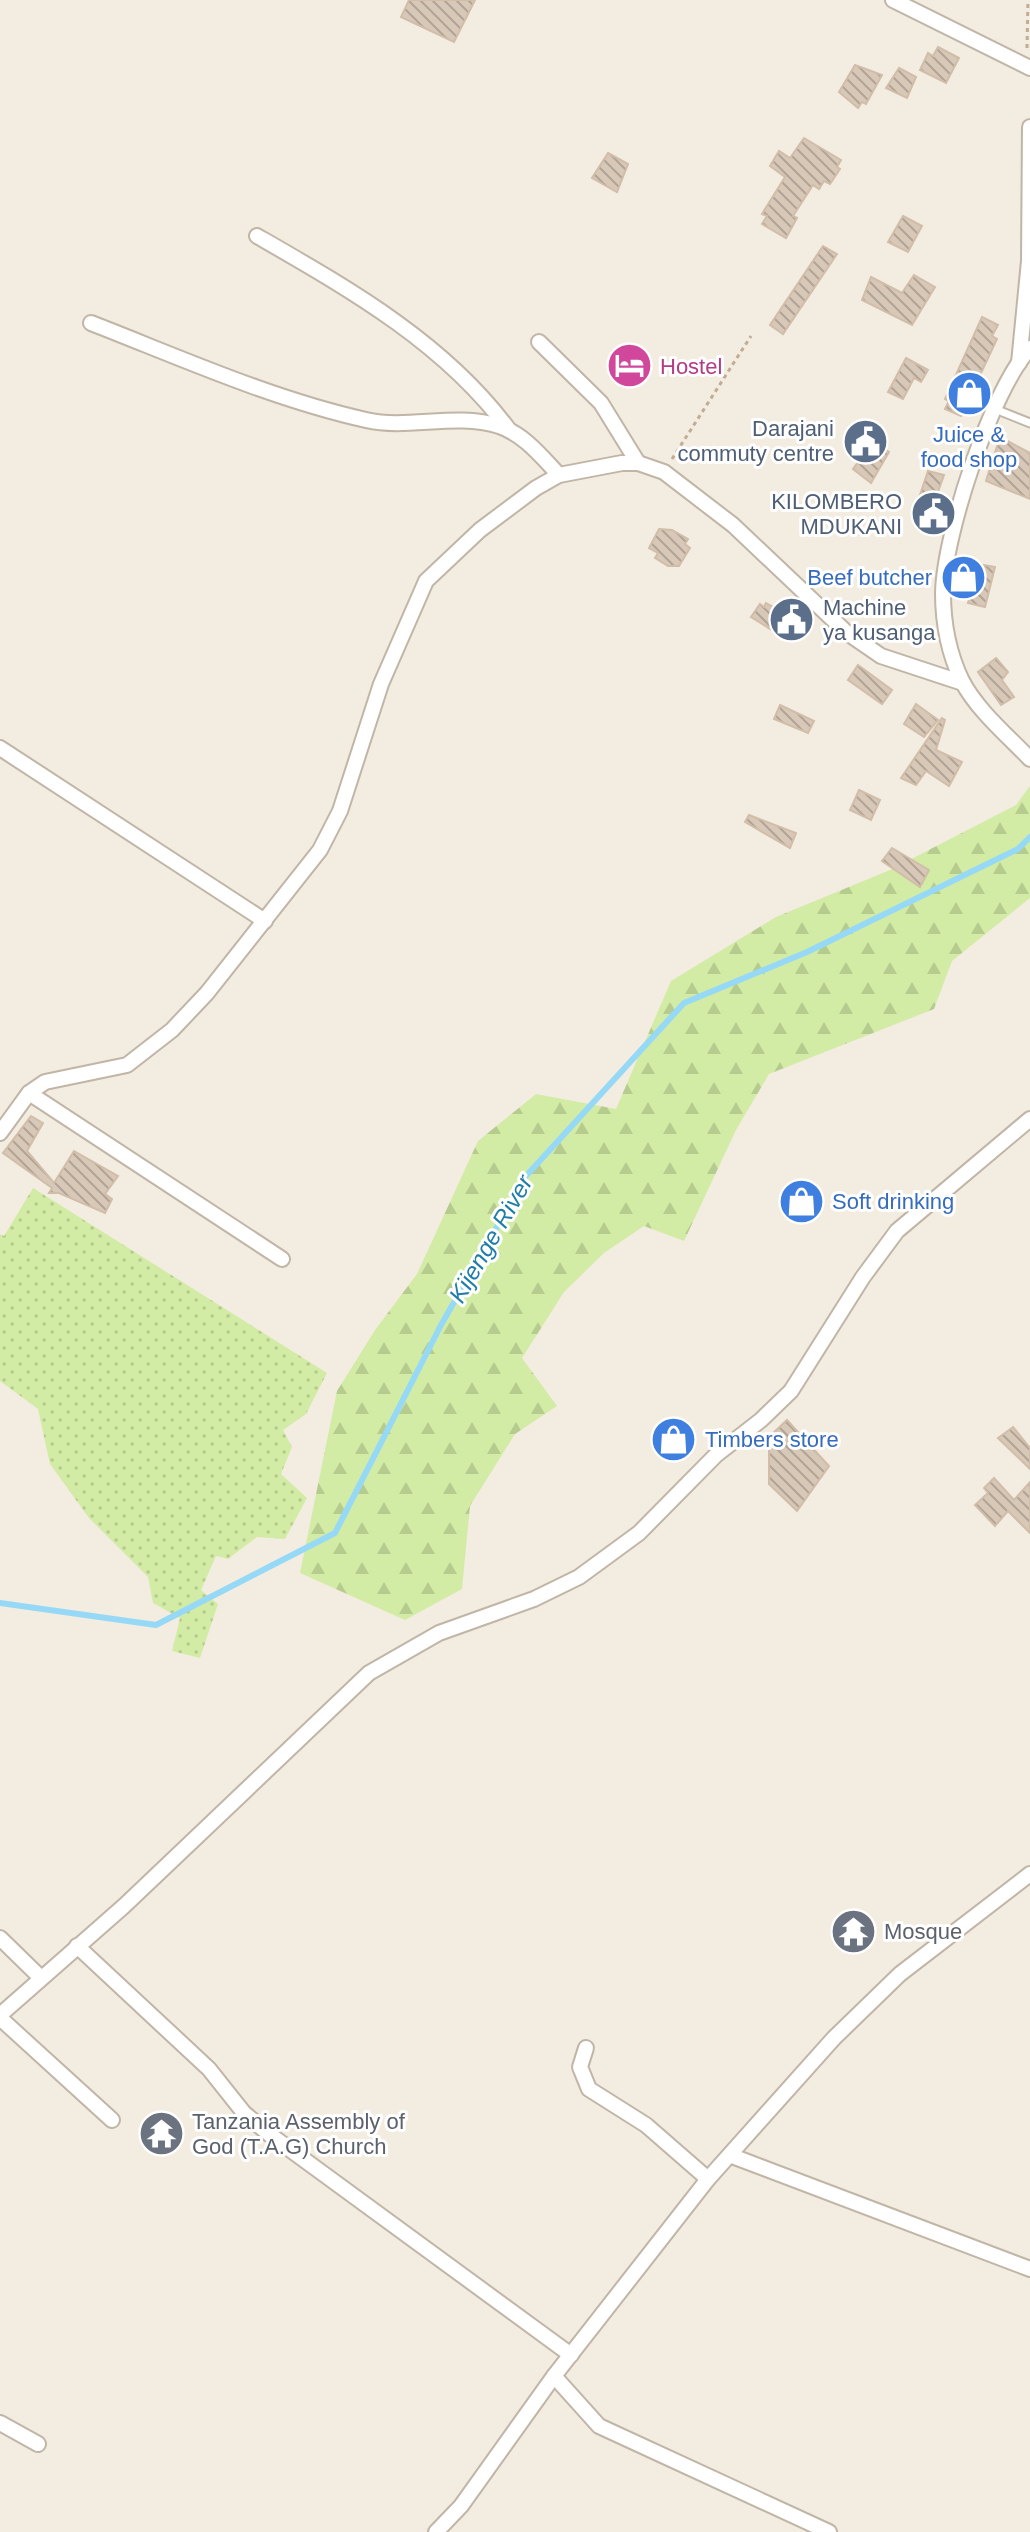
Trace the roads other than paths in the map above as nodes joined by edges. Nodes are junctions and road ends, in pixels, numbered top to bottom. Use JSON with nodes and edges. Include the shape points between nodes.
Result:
{"nodes":[{"id":1,"x":893,"y":0,"type":"edge"},
{"id":2,"x":1029,"y":66,"type":"edge"},
{"id":3,"x":1030,"y":127,"type":"edge"},
{"id":4,"x":257,"y":236,"type":"dead end"},
{"id":5,"x":91,"y":323,"type":"dead end"},
{"id":6,"x":539,"y":342,"type":"dead end"},
{"id":7,"x":1030,"y":348,"type":"edge"},
{"id":8,"x":1019,"y":363,"type":"junction"},
{"id":9,"x":995,"y":409,"type":"junction"},
{"id":10,"x":1030,"y":423,"type":"edge"},
{"id":11,"x":509,"y":430,"type":"junction"},
{"id":12,"x":638,"y":463,"type":"junction"},
{"id":13,"x":559,"y":475,"type":"junction"},
{"id":14,"x":963,"y":683,"type":"junction"},
{"id":15,"x":0,"y":748,"type":"edge"},
{"id":16,"x":1030,"y":759,"type":"edge"},
{"id":17,"x":265,"y":921,"type":"junction"},
{"id":18,"x":29,"y":1093,"type":"junction"},
{"id":19,"x":1030,"y":1119,"type":"edge"},
{"id":20,"x":0,"y":1133,"type":"edge"},
{"id":21,"x":282,"y":1259,"type":"dead end"},
{"id":22,"x":1030,"y":1874,"type":"edge"},
{"id":23,"x":0,"y":1938,"type":"edge"},
{"id":24,"x":77,"y":1946,"type":"junction"},
{"id":25,"x":40,"y":1977,"type":"junction"},
{"id":26,"x":0,"y":2016,"type":"edge"},
{"id":27,"x":586,"y":2048,"type":"dead end"},
{"id":28,"x":112,"y":2120,"type":"dead end"},
{"id":29,"x":732,"y":2156,"type":"junction"},
{"id":30,"x":708,"y":2179,"type":"junction"},
{"id":31,"x":1030,"y":2269,"type":"edge"},
{"id":32,"x":571,"y":2355,"type":"junction"},
{"id":33,"x":554,"y":2376,"type":"junction"},
{"id":34,"x":0,"y":2423,"type":"edge"},
{"id":35,"x":38,"y":2444,"type":"dead end"},
{"id":36,"x":436,"y":2532,"type":"edge"},
{"id":37,"x":829,"y":2532,"type":"edge"}],
"edges":[{"from":1,"to":2,"type":"street"},
{"from":3,"to":8,"type":"street","via":[[1030,250]]},
{"from":4,"to":11,"type":"street","via":[[413,334],[466,381]]},
{"from":5,"to":11,"type":"street","via":[[240,380],[370,421],[484,422]]},
{"from":6,"to":12,"type":"street","via":[[601,403]]},
{"from":7,"to":8,"type":"street"},
{"from":8,"to":9,"type":"street"},
{"from":9,"to":10,"type":"lane"},
{"from":9,"to":14,"type":"street","via":[[968,484],[943,589],[949,644]]},
{"from":11,"to":13,"type":"street"},
{"from":12,"to":13,"type":"street","via":[[603,464]]},
{"from":12,"to":14,"type":"street","via":[[664,472],[733,525],[869,648]]},
{"from":13,"to":17,"type":"street","via":[[480,530],[426,581],[381,684],[340,811],[320,850]]},
{"from":14,"to":16,"type":"street"},
{"from":15,"to":17,"type":"street"},
{"from":17,"to":18,"type":"street","via":[[207,993],[150,1049],[127,1065],[45,1082]]},
{"from":18,"to":20,"type":"street"},
{"from":18,"to":21,"type":"street"},
{"from":19,"to":24,"type":"street","via":[[897,1231],[791,1391],[716,1455],[639,1533],[579,1577],[439,1633],[369,1673]]},
{"from":22,"to":29,"type":"street","via":[[900,1974],[834,2038]]},
{"from":23,"to":25,"type":"street"},
{"from":24,"to":25,"type":"street"},
{"from":24,"to":32,"type":"street","via":[[209,2069],[244,2113],[269,2134]]},
{"from":25,"to":26,"type":"street"},
{"from":26,"to":28,"type":"street"},
{"from":27,"to":30,"type":"street","via":[[580,2067],[589,2089],[646,2125]]},
{"from":29,"to":30,"type":"street"},
{"from":29,"to":31,"type":"street"},
{"from":30,"to":32,"type":"street"},
{"from":32,"to":33,"type":"street"},
{"from":33,"to":36,"type":"street","via":[[461,2506]]},
{"from":33,"to":37,"type":"street","via":[[599,2426]]},
{"from":34,"to":35,"type":"street"}]}
